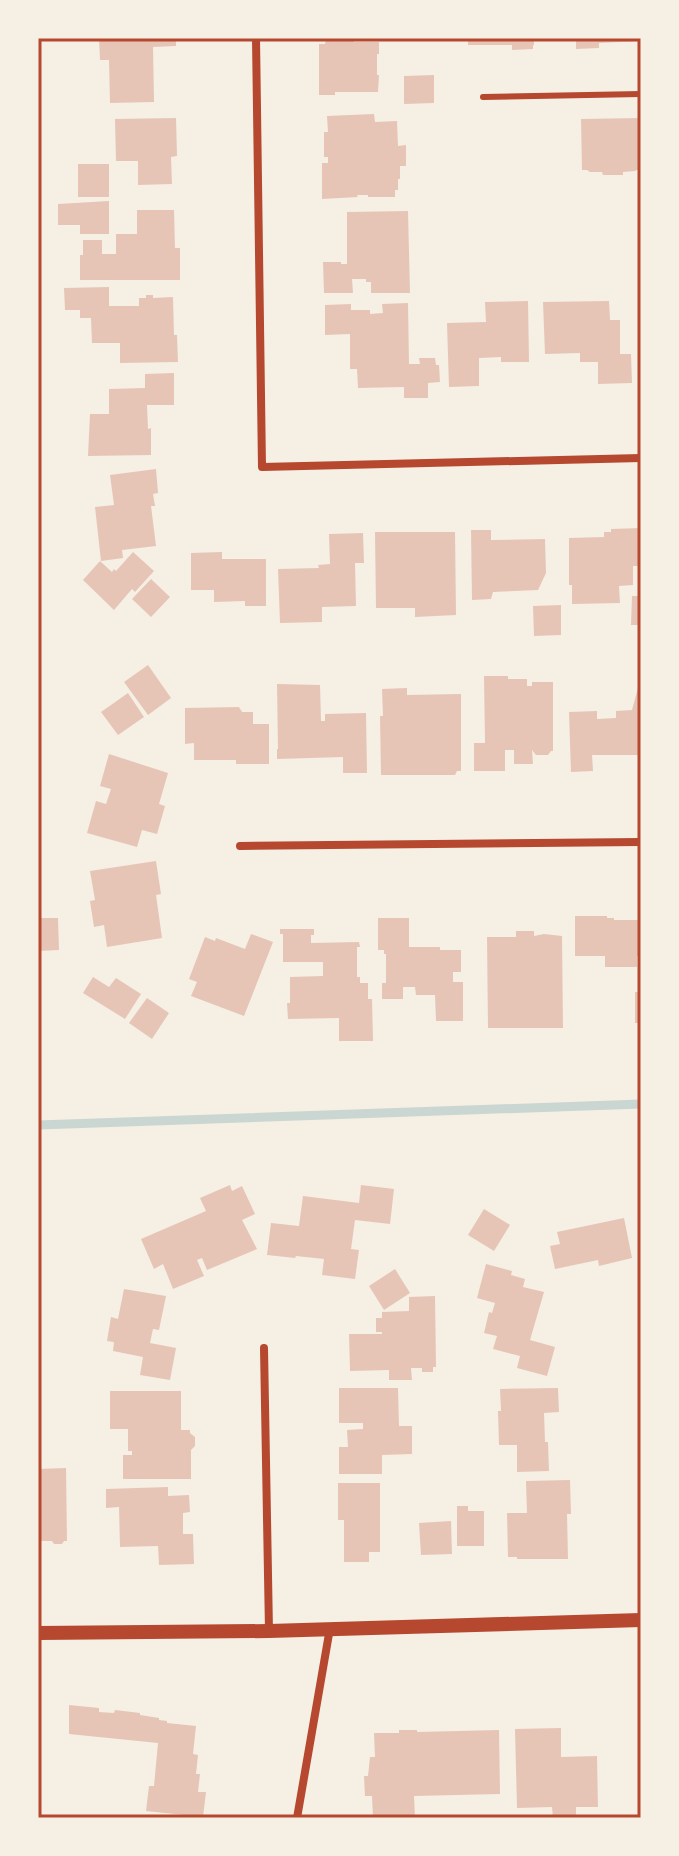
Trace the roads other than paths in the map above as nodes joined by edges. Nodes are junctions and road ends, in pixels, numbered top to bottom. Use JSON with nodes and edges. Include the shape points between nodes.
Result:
{"nodes":[{"id":1,"x":256,"y":38,"type":"edge"},
{"id":2,"x":641,"y":94,"type":"edge"},
{"id":3,"x":483,"y":97,"type":"dead end"},
{"id":4,"x":641,"y":458,"type":"edge"},
{"id":5,"x":641,"y":842,"type":"edge"},
{"id":6,"x":240,"y":846,"type":"dead end"},
{"id":7,"x":264,"y":1348,"type":"dead end"},
{"id":8,"x":641,"y":1620,"type":"edge"},
{"id":9,"x":330,"y":1628,"type":"junction"},
{"id":10,"x":269,"y":1631,"type":"junction"},
{"id":11,"x":38,"y":1633,"type":"edge"},
{"id":12,"x":297,"y":1818,"type":"edge"}],
"edges":[{"from":1,"to":4,"type":"street","via":[[262,467]]},
{"from":2,"to":3,"type":"lane"},
{"from":5,"to":6,"type":"street"},
{"from":7,"to":10,"type":"street"},
{"from":8,"to":9,"type":"street"},
{"from":9,"to":10,"type":"street"},
{"from":9,"to":12,"type":"street"},
{"from":10,"to":11,"type":"street"}]}
